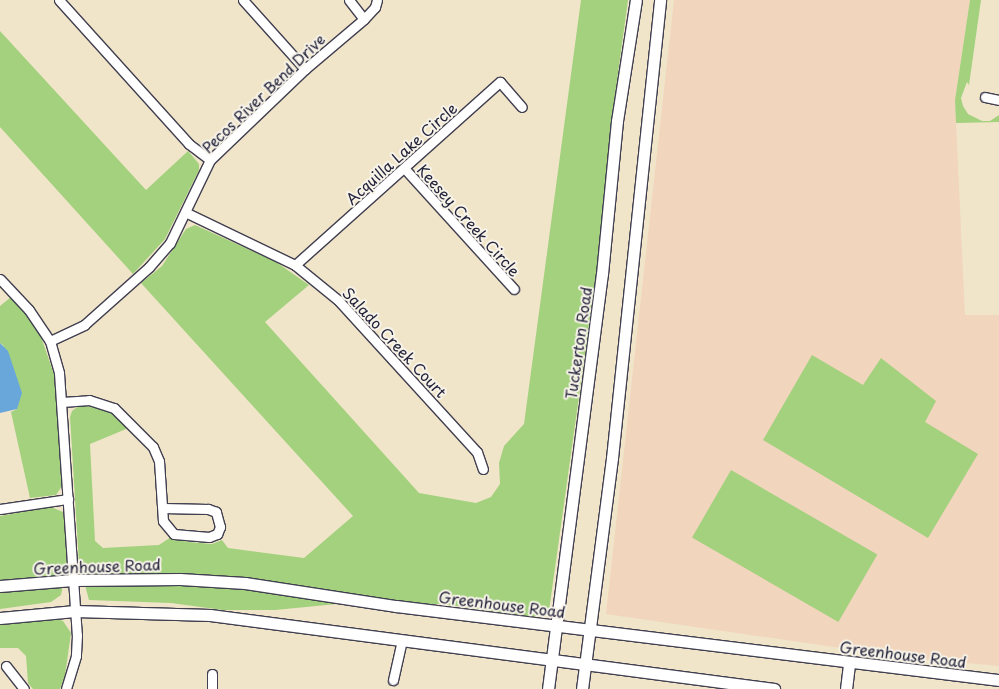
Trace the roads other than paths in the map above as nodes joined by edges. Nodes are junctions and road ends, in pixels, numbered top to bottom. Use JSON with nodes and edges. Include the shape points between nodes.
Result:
{"nodes":[{"id":1,"x":59,"y":0,"type":"edge"},
{"id":2,"x":242,"y":0,"type":"edge"},
{"id":3,"x":349,"y":0,"type":"edge"},
{"id":4,"x":377,"y":0,"type":"edge"},
{"id":5,"x":636,"y":0,"type":"edge"},
{"id":6,"x":660,"y":0,"type":"edge"},
{"id":7,"x":364,"y":19,"type":"junction"},
{"id":8,"x":305,"y":69,"type":"junction"},
{"id":9,"x":985,"y":97,"type":"dead end"},
{"id":10,"x":999,"y":100,"type":"edge"},
{"id":11,"x":522,"y":107,"type":"dead end"},
{"id":12,"x":210,"y":160,"type":"junction"},
{"id":13,"x":405,"y":169,"type":"junction"},
{"id":14,"x":187,"y":213,"type":"junction"},
{"id":15,"x":295,"y":265,"type":"junction"},
{"id":16,"x":0,"y":278,"type":"edge"},
{"id":17,"x":514,"y":289,"type":"dead end"},
{"id":18,"x":50,"y":341,"type":"junction"},
{"id":19,"x":62,"y":402,"type":"junction"},
{"id":20,"x":483,"y":470,"type":"dead end"},
{"id":21,"x":68,"y":499,"type":"junction"},
{"id":22,"x":163,"y":508,"type":"junction"},
{"id":23,"x":0,"y":510,"type":"edge"},
{"id":24,"x":73,"y":580,"type":"junction"},
{"id":25,"x":0,"y":586,"type":"edge"},
{"id":26,"x":75,"y":611,"type":"junction"},
{"id":27,"x":0,"y":618,"type":"edge"},
{"id":28,"x":558,"y":626,"type":"junction"},
{"id":29,"x":591,"y":630,"type":"junction"},
{"id":30,"x":402,"y":640,"type":"junction"},
{"id":31,"x":552,"y":661,"type":"junction"},
{"id":32,"x":849,"y":663,"type":"junction"},
{"id":33,"x":6,"y":666,"type":"dead end"},
{"id":34,"x":586,"y":666,"type":"junction"},
{"id":35,"x":212,"y":674,"type":"dead end"},
{"id":36,"x":392,"y":680,"type":"dead end"},
{"id":37,"x":999,"y":680,"type":"edge"},
{"id":38,"x":24,"y":689,"type":"edge"},
{"id":39,"x":66,"y":689,"type":"edge"},
{"id":40,"x":212,"y":689,"type":"edge"},
{"id":41,"x":548,"y":689,"type":"edge"},
{"id":42,"x":582,"y":689,"type":"edge"},
{"id":43,"x":774,"y":689,"type":"edge"},
{"id":44,"x":846,"y":689,"type":"edge"}],
"edges":[{"from":1,"to":12,"type":"street","via":[[189,144]]},
{"from":2,"to":8,"type":"street"},
{"from":3,"to":7,"type":"street"},
{"from":4,"to":7,"type":"street","name":"Pecos River Bend Drive"},
{"from":5,"to":28,"type":"main road","name":"Tuckerton Road","via":[[617,121],[602,274]]},
{"from":6,"to":29,"type":"main road"},
{"from":7,"to":8,"type":"street","name":"Pecos River Bend Drive"},
{"from":8,"to":12,"type":"street","name":"Pecos River Bend Drive"},
{"from":9,"to":10,"type":"street"},
{"from":11,"to":13,"type":"street","name":"Acquilla Lake Circle","via":[[500,82]]},
{"from":12,"to":14,"type":"street","name":"Pecos River Bend Drive"},
{"from":13,"to":15,"type":"street","name":"Acquilla Lake Circle"},
{"from":13,"to":17,"type":"street","name":"Keesey Creek Circle"},
{"from":14,"to":15,"type":"street","name":"Salado Creek Court"},
{"from":14,"to":18,"type":"street","name":"Pecos River Bend Drive","via":[[170,244],[149,267],[84,325]]},
{"from":15,"to":20,"type":"street","name":"Salado Creek Court","via":[[359,320],[477,452]]},
{"from":16,"to":18,"type":"street"},
{"from":18,"to":19,"type":"street","via":[[59,373]]},
{"from":19,"to":21,"type":"street"},
{"from":19,"to":22,"type":"street","via":[[90,400],[114,408],[132,423],[154,447],[159,461]]},
{"from":21,"to":23,"type":"street"},
{"from":21,"to":24,"type":"street"},
{"from":22,"to":22,"type":"street","via":[[163,521],[174,534],[209,537],[217,534],[220,527],[216,512],[208,509]]},
{"from":24,"to":25,"type":"main road","name":"Greenhouse Road"},
{"from":24,"to":26,"type":"street"},
{"from":24,"to":28,"type":"main road","name":"Greenhouse Road","via":[[180,579],[245,583]]},
{"from":26,"to":27,"type":"main road"},
{"from":26,"to":30,"type":"main road","via":[[210,615]]},
{"from":26,"to":39,"type":"street","via":[[76,656]]},
{"from":28,"to":29,"type":"main road","name":"Greenhouse Road"},
{"from":28,"to":31,"type":"main road","name":"Tuckerton Road"},
{"from":29,"to":32,"type":"main road","name":"Greenhouse Road"},
{"from":29,"to":34,"type":"main road"},
{"from":30,"to":31,"type":"main road"},
{"from":30,"to":36,"type":"street"},
{"from":31,"to":34,"type":"main road"},
{"from":31,"to":41,"type":"main road","name":"Tuckerton Road"},
{"from":32,"to":37,"type":"main road","name":"Greenhouse Road"},
{"from":32,"to":44,"type":"main road"},
{"from":33,"to":38,"type":"street"},
{"from":34,"to":42,"type":"main road"},
{"from":34,"to":43,"type":"main road"},
{"from":35,"to":40,"type":"street"}]}
